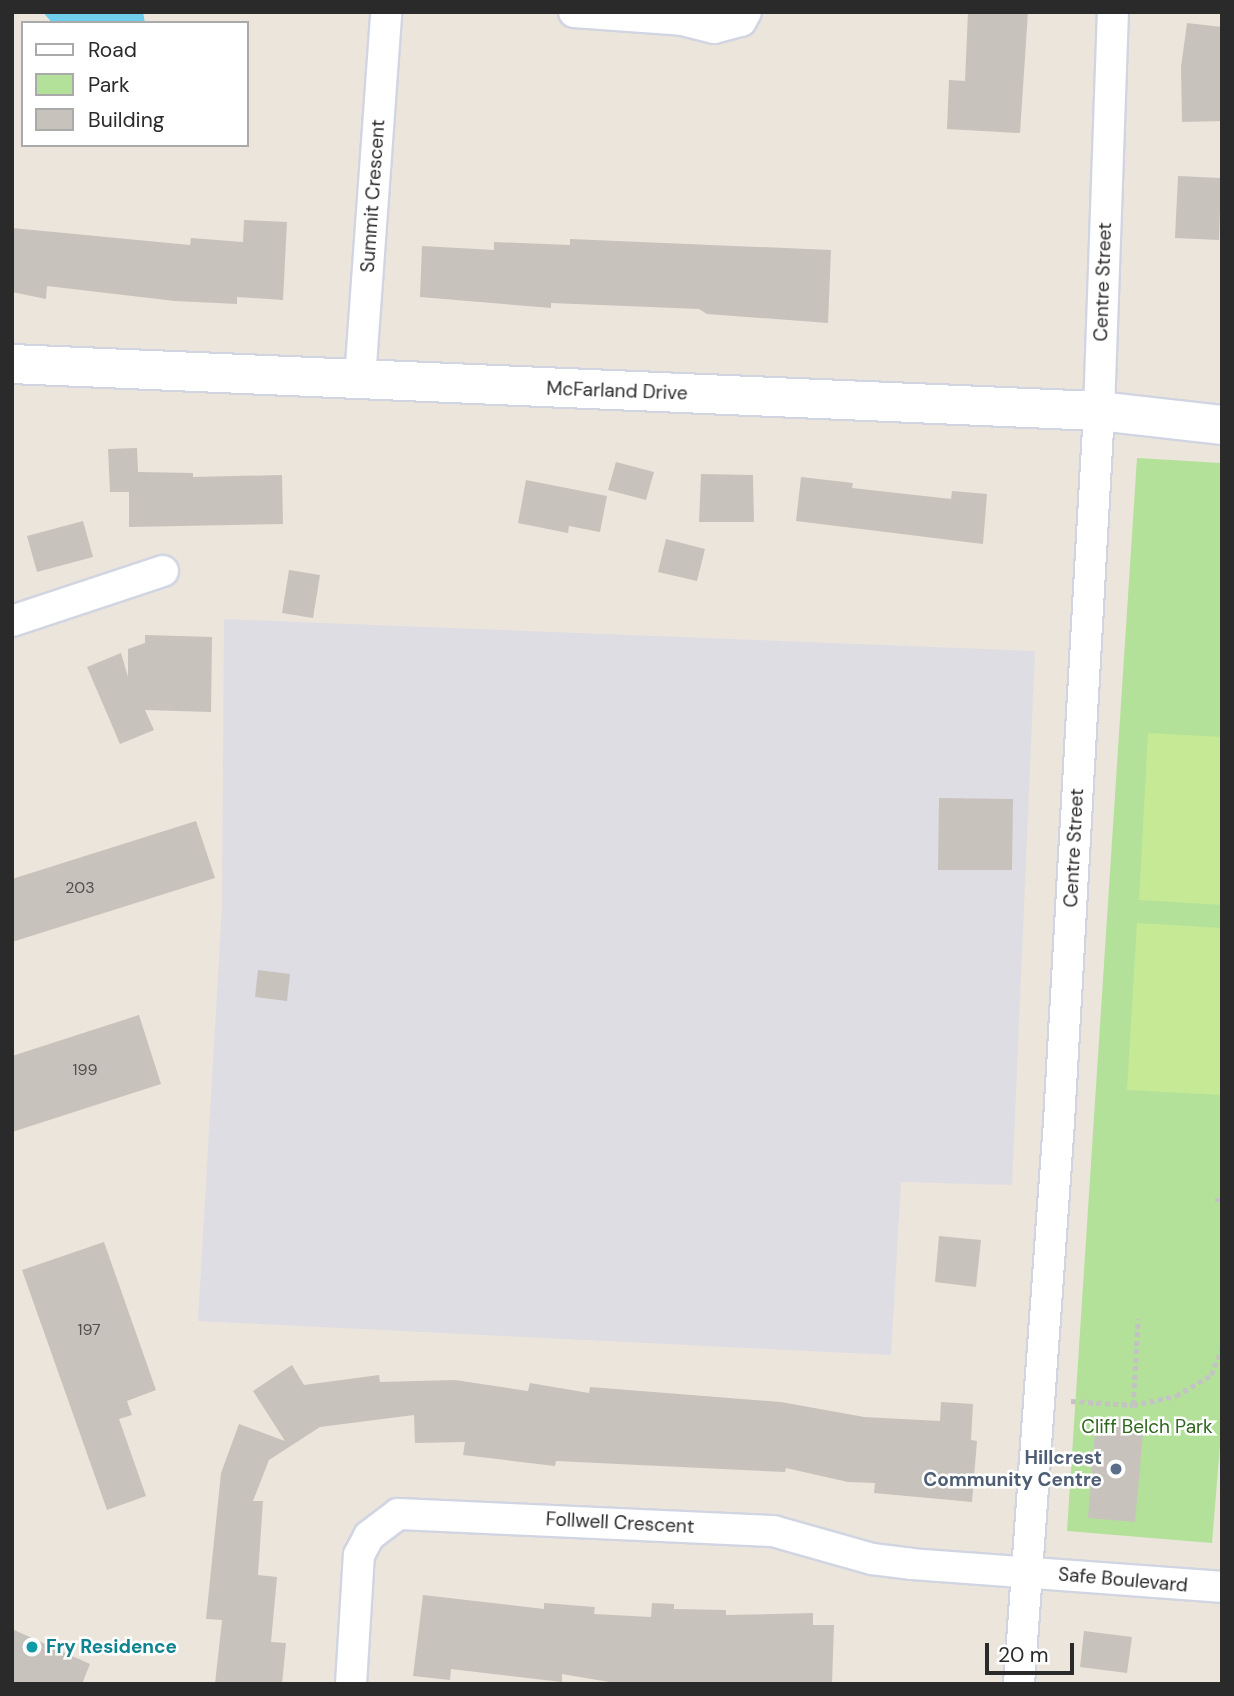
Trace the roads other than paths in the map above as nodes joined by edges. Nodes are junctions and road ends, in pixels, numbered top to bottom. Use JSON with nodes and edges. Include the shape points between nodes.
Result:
{"nodes":[{"id":1,"x":386,"y":12,"type":"edge"},
{"id":2,"x":574,"y":12,"type":"edge"},
{"id":3,"x":746,"y":12,"type":"edge"},
{"id":4,"x":1113,"y":12,"type":"edge"},
{"id":5,"x":12,"y":364,"type":"edge"},
{"id":6,"x":360,"y":379,"type":"junction"},
{"id":7,"x":1099,"y":411,"type":"junction"},
{"id":8,"x":1222,"y":425,"type":"edge"},
{"id":9,"x":163,"y":571,"type":"dead end"},
{"id":10,"x":12,"y":621,"type":"edge"},
{"id":11,"x":1025,"y":1572,"type":"junction"},
{"id":12,"x":1222,"y":1587,"type":"edge"},
{"id":13,"x":351,"y":1684,"type":"edge"},
{"id":14,"x":1019,"y":1684,"type":"edge"}],
"edges":[{"from":1,"to":6,"type":"street","name":"Summit Crescent"},
{"from":2,"to":3,"type":"street","via":[[682,20],[714,28],[741,21]]},
{"from":4,"to":7,"type":"street","name":"Centre Street"},
{"from":5,"to":6,"type":"street","name":"McFarland Drive"},
{"from":6,"to":7,"type":"street","name":"McFarland Drive"},
{"from":7,"to":8,"type":"street","name":"McFarland Drive"},
{"from":7,"to":11,"type":"street","name":"Centre Street","via":[[1059,1122]]},
{"from":9,"to":10,"type":"street"},
{"from":11,"to":12,"type":"street","name":"Safe Boulevard"},
{"from":11,"to":13,"type":"street","name":"Follwell Crescent","via":[[872,1559],[773,1531],[398,1514],[369,1536],[359,1555]]},
{"from":11,"to":14,"type":"street","name":"Centre Street"}]}
